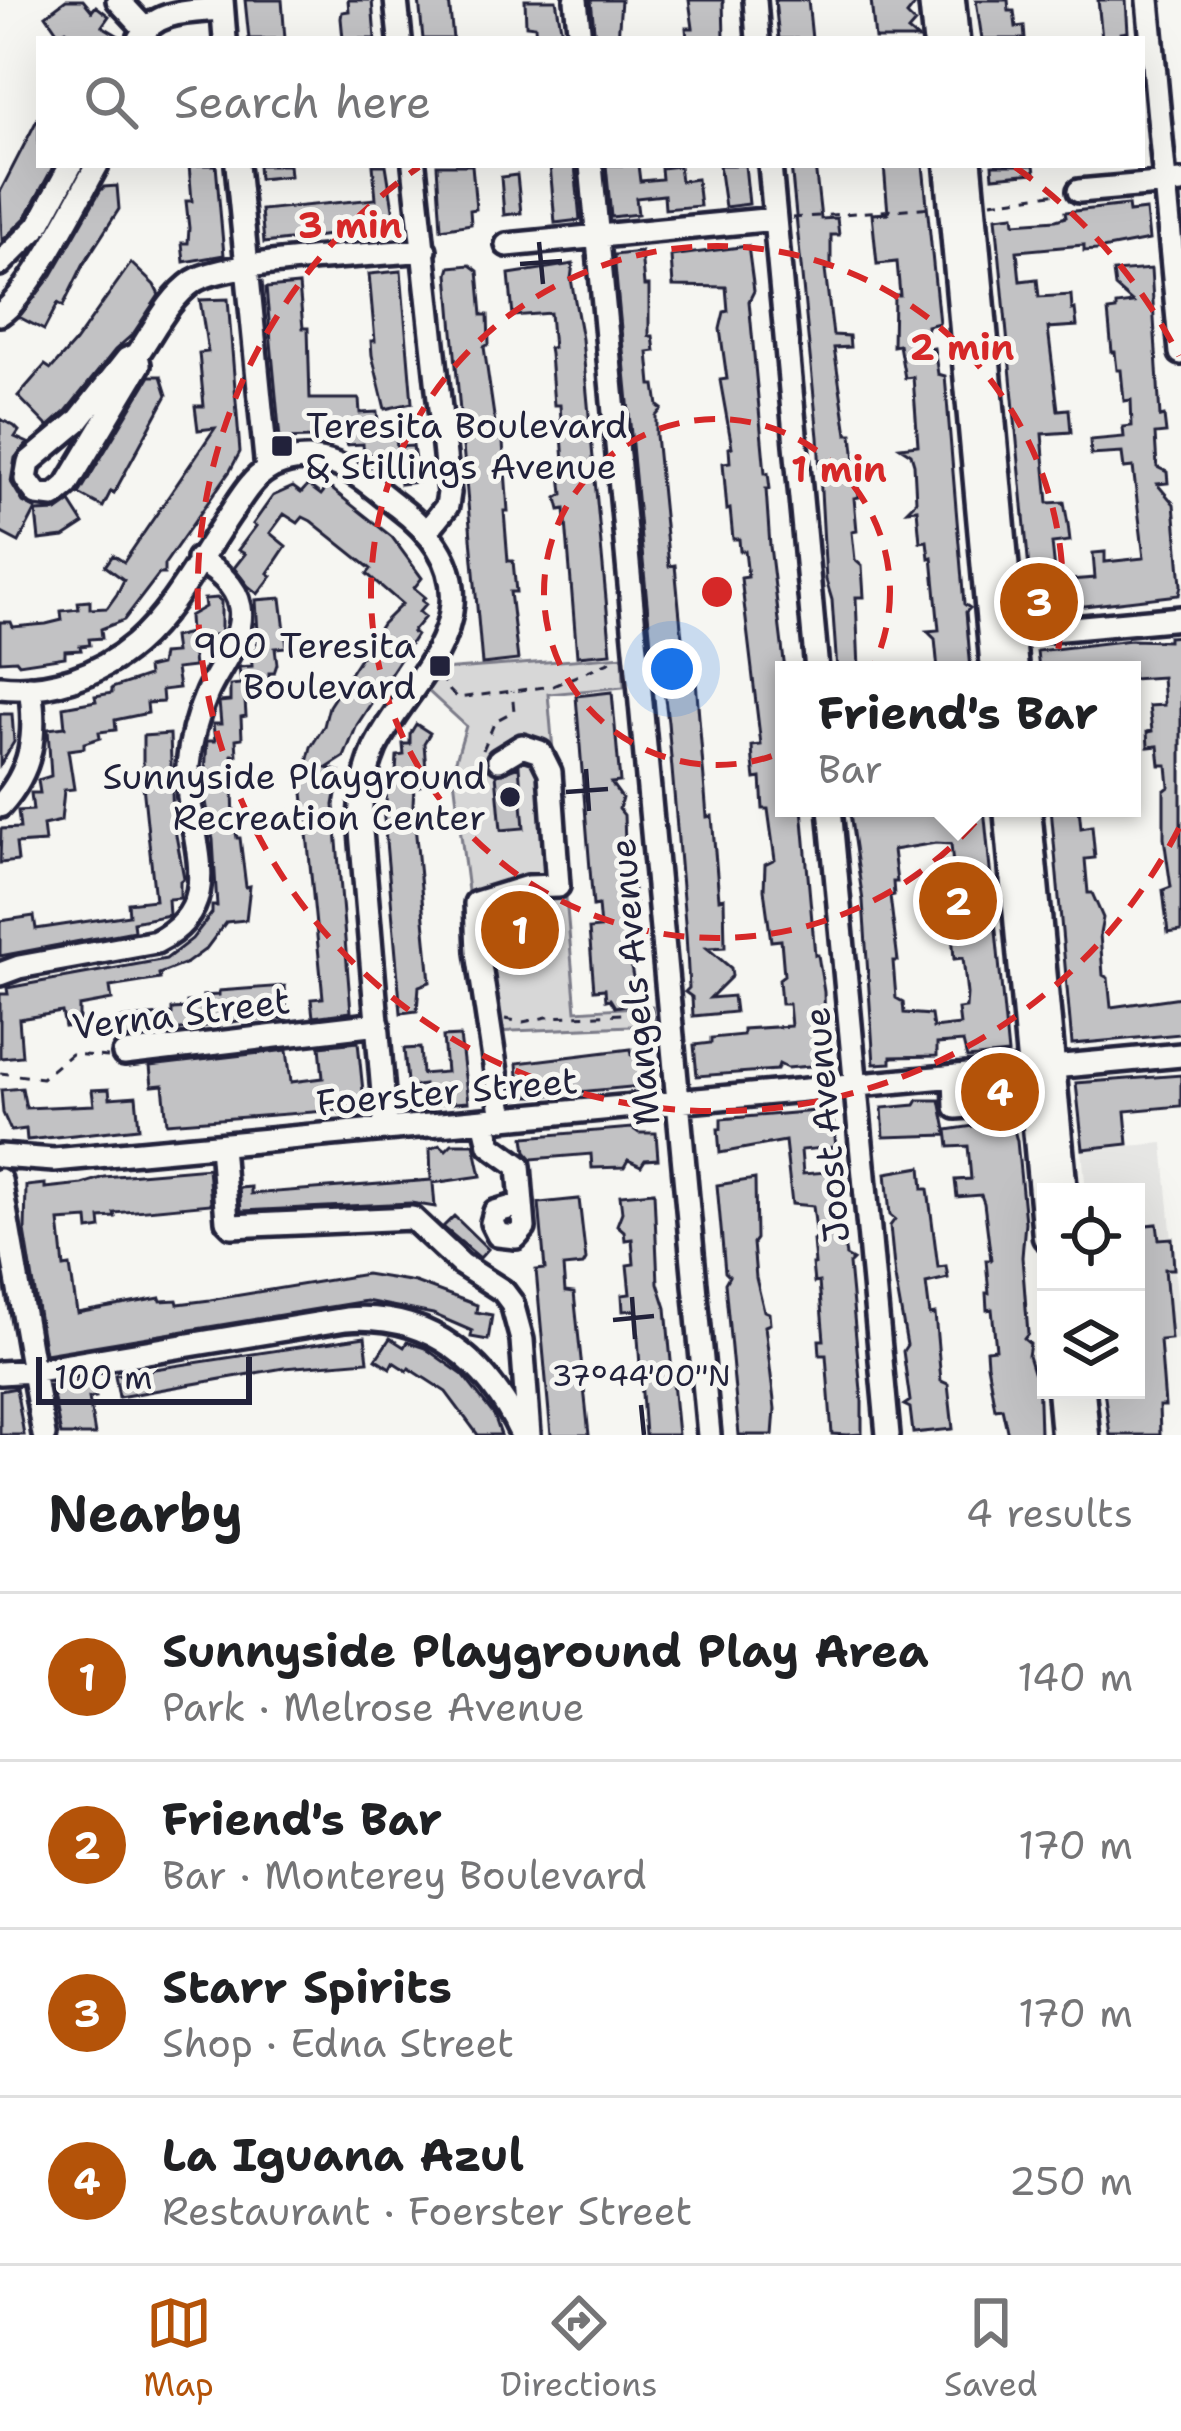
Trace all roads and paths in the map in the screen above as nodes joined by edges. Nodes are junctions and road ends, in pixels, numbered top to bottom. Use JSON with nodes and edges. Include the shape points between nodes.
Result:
{"nodes":[{"id":1,"x":118,"y":0,"type":"edge"},
{"id":2,"x":396,"y":0,"type":"edge"},
{"id":3,"x":576,"y":0,"type":"edge"},
{"id":4,"x":754,"y":0,"type":"edge"},
{"id":5,"x":932,"y":0,"type":"edge"},
{"id":6,"x":952,"y":0,"type":"edge"},
{"id":7,"x":1148,"y":0,"type":"edge"},
{"id":8,"x":222,"y":4,"type":"edge"},
{"id":9,"x":142,"y":34,"type":"edge"},
{"id":10,"x":225,"y":36,"type":"edge"},
{"id":11,"x":400,"y":36,"type":"edge"},
{"id":12,"x":580,"y":36,"type":"edge"},
{"id":13,"x":758,"y":36,"type":"edge"},
{"id":14,"x":936,"y":36,"type":"edge"},
{"id":15,"x":956,"y":36,"type":"edge"},
{"id":16,"x":69,"y":168,"type":"edge"},
{"id":17,"x":95,"y":168,"type":"edge"},
{"id":18,"x":237,"y":168,"type":"edge"},
{"id":19,"x":413,"y":168,"type":"edge"},
{"id":20,"x":591,"y":168,"type":"edge"},
{"id":21,"x":770,"y":168,"type":"edge"},
{"id":22,"x":948,"y":168,"type":"edge"},
{"id":23,"x":968,"y":168,"type":"edge"},
{"id":24,"x":1173,"y":183,"type":"edge"},
{"id":25,"x":1079,"y":191,"type":"joint"},
{"id":26,"x":987,"y":202,"type":"dead end"},
{"id":27,"x":933,"y":206,"type":"dead end"},
{"id":28,"x":779,"y":219,"type":"junction"},
{"id":29,"x":598,"y":236,"type":"junction"},
{"id":30,"x":507,"y":244,"type":"dead end"},
{"id":31,"x":425,"y":250,"type":"junction"},
{"id":32,"x":0,"y":264,"type":"edge"},
{"id":33,"x":248,"y":267,"type":"junction"},
{"id":34,"x":9,"y":287,"type":"edge"},
{"id":35,"x":0,"y":314,"type":"edge"},
{"id":36,"x":1181,"y":353,"type":"edge"},
{"id":37,"x":137,"y":355,"type":"junction"},
{"id":38,"x":981,"y":412,"type":"junction"},
{"id":39,"x":267,"y":470,"type":"junction"},
{"id":40,"x":428,"y":531,"type":"junction"},
{"id":41,"x":198,"y":559,"type":"junction"},
{"id":42,"x":1181,"y":618,"type":"edge"},
{"id":43,"x":1001,"y":635,"type":"junction"},
{"id":44,"x":638,"y":653,"type":"junction"},
{"id":45,"x":816,"y":661,"type":"edge"},
{"id":46,"x":996,"y":661,"type":"edge"},
{"id":47,"x":1012,"y":661,"type":"edge"},
{"id":48,"x":440,"y":670,"type":"dead end"},
{"id":49,"x":0,"y":687,"type":"edge"},
{"id":50,"x":30,"y":687,"type":"junction"},
{"id":51,"x":512,"y":689,"type":"junction"},
{"id":52,"x":490,"y":761,"type":"joint"},
{"id":53,"x":0,"y":806,"type":"edge"},
{"id":54,"x":831,"y":817,"type":"edge"},
{"id":55,"x":1007,"y":817,"type":"edge"},
{"id":56,"x":1028,"y":817,"type":"edge"},
{"id":57,"x":548,"y":934,"type":"dead end"},
{"id":58,"x":493,"y":965,"type":"dead end"},
{"id":59,"x":0,"y":974,"type":"edge"},
{"id":60,"x":658,"y":1012,"type":"dead end"},
{"id":61,"x":496,"y":1022,"type":"junction"},
{"id":62,"x":378,"y":1024,"type":"junction"},
{"id":63,"x":124,"y":1054,"type":"joint"},
{"id":64,"x":1181,"y":1055,"type":"edge"},
{"id":65,"x":1040,"y":1068,"type":"junction"},
{"id":66,"x":0,"y":1072,"type":"edge"},
{"id":67,"x":955,"y":1076,"type":"junction"},
{"id":68,"x":855,"y":1086,"type":"junction"},
{"id":69,"x":1031,"y":1101,"type":"junction"},
{"id":70,"x":678,"y":1102,"type":"junction"},
{"id":71,"x":494,"y":1119,"type":"junction"},
{"id":72,"x":386,"y":1130,"type":"junction"},
{"id":73,"x":221,"y":1144,"type":"junction"},
{"id":74,"x":0,"y":1156,"type":"edge"},
{"id":75,"x":0,"y":1180,"type":"edge"},
{"id":76,"x":1040,"y":1183,"type":"edge"},
{"id":77,"x":1062,"y":1183,"type":"edge"},
{"id":78,"x":522,"y":1204,"type":"dead end"},
{"id":79,"x":32,"y":1371,"type":"junction"},
{"id":80,"x":0,"y":1373,"type":"edge"},
{"id":81,"x":1061,"y":1399,"type":"edge"},
{"id":82,"x":1083,"y":1399,"type":"edge"},
{"id":83,"x":44,"y":1435,"type":"edge"},
{"id":84,"x":525,"y":1435,"type":"edge"},
{"id":85,"x":709,"y":1435,"type":"edge"},
{"id":86,"x":888,"y":1435,"type":"edge"},
{"id":87,"x":1064,"y":1435,"type":"edge"},
{"id":88,"x":1086,"y":1435,"type":"edge"}],
"edges":[{"from":1,"to":9,"type":"street"},
{"from":2,"to":11,"type":"street"},
{"from":3,"to":12,"type":"street"},
{"from":4,"to":13,"type":"street"},
{"from":5,"to":14,"type":"main road"},
{"from":6,"to":15,"type":"main road"},
{"from":7,"to":24,"type":"street"},
{"from":8,"to":9,"type":"street","via":[[164,16]]},
{"from":8,"to":10,"type":"street"},
{"from":16,"to":32,"type":"street","via":[[38,226]]},
{"from":17,"to":34,"type":"street"},
{"from":18,"to":33,"type":"street"},
{"from":19,"to":31,"type":"street"},
{"from":20,"to":29,"type":"street","name":"Mangels Avenue"},
{"from":21,"to":28,"type":"street"},
{"from":22,"to":38,"type":"main road"},
{"from":23,"to":38,"type":"main road"},
{"from":24,"to":25,"type":"street"},
{"from":24,"to":36,"type":"street"},
{"from":25,"to":26,"type":"path"},
{"from":27,"to":28,"type":"path"},
{"from":28,"to":29,"type":"street"},
{"from":28,"to":45,"type":"street"},
{"from":29,"to":30,"type":"street"},
{"from":29,"to":44,"type":"street","name":"Mangels Avenue"},
{"from":31,"to":33,"type":"street"},
{"from":31,"to":40,"type":"street","via":[[448,493]]},
{"from":33,"to":37,"type":"street","via":[[212,272],[185,288]]},
{"from":33,"to":39,"type":"street"},
{"from":34,"to":35,"type":"street","via":[[10,307]]},
{"from":37,"to":37,"type":"street","via":[[78,422],[29,462],[26,479],[37,494],[54,496],[68,485],[139,365]]},
{"from":38,"to":43,"type":"main road"},
{"from":39,"to":40,"type":"street","via":[[297,459],[333,463]]},
{"from":39,"to":41,"type":"street"},
{"from":40,"to":62,"type":"street","via":[[452,586],[448,625],[376,747],[360,809]]},
{"from":41,"to":50,"type":"street","via":[[135,644],[78,678]]},
{"from":41,"to":59,"type":"street","via":[[227,581],[240,609],[188,764],[201,872],[194,910],[156,942]]},
{"from":42,"to":43,"type":"street"},
{"from":43,"to":46,"type":"main road"},
{"from":43,"to":47,"type":"main road"},
{"from":44,"to":51,"type":"path","via":[[553,686]]},
{"from":44,"to":70,"type":"street","name":"Mangels Avenue"},
{"from":48,"to":51,"type":"path","via":[[458,698]]},
{"from":49,"to":50,"type":"street"},
{"from":50,"to":53,"type":"street","via":[[32,747]]},
{"from":51,"to":52,"type":"path","via":[[514,711],[487,733]]},
{"from":52,"to":61,"type":"street","via":[[522,746],[545,760],[558,886],[476,903],[478,952]]},
{"from":54,"to":68,"type":"street","name":"Joost Avenue"},
{"from":55,"to":65,"type":"main road"},
{"from":56,"to":65,"type":"main road"},
{"from":57,"to":58,"type":"path"},
{"from":60,"to":61,"type":"path"},
{"from":61,"to":71,"type":"street"},
{"from":62,"to":63,"type":"street","name":"Verna Street"},
{"from":62,"to":72,"type":"street"},
{"from":63,"to":66,"type":"path","name":"Verna Street","via":[[71,1054],[42,1078]]},
{"from":64,"to":65,"type":"street","name":"Foerster Street"},
{"from":65,"to":67,"type":"street","name":"Foerster Street"},
{"from":65,"to":69,"type":"main road"},
{"from":65,"to":77,"type":"main road"},
{"from":67,"to":68,"type":"street","name":"Foerster Street"},
{"from":67,"to":69,"type":"street","via":[[956,1107]]},
{"from":68,"to":70,"type":"street","name":"Foerster Street"},
{"from":68,"to":86,"type":"street","name":"Joost Avenue"},
{"from":69,"to":76,"type":"main road"},
{"from":70,"to":71,"type":"street","name":"Foerster Street"},
{"from":70,"to":85,"type":"street","name":"Mangels Avenue"},
{"from":71,"to":72,"type":"street","name":"Foerster Street"},
{"from":71,"to":78,"type":"street","via":[[490,1145],[519,1166]]},
{"from":72,"to":73,"type":"street","name":"Foerster Street"},
{"from":73,"to":74,"type":"street","name":"Foerster Street","via":[[54,1160]]},
{"from":73,"to":84,"type":"street","via":[[232,1226],[408,1217],[503,1291],[521,1340]]},
{"from":75,"to":79,"type":"street"},
{"from":79,"to":80,"type":"street"},
{"from":79,"to":83,"type":"street"},
{"from":79,"to":84,"type":"street","via":[[346,1319],[388,1320],[430,1331],[472,1359]]},
{"from":81,"to":87,"type":"main road"},
{"from":82,"to":88,"type":"main road"}]}
